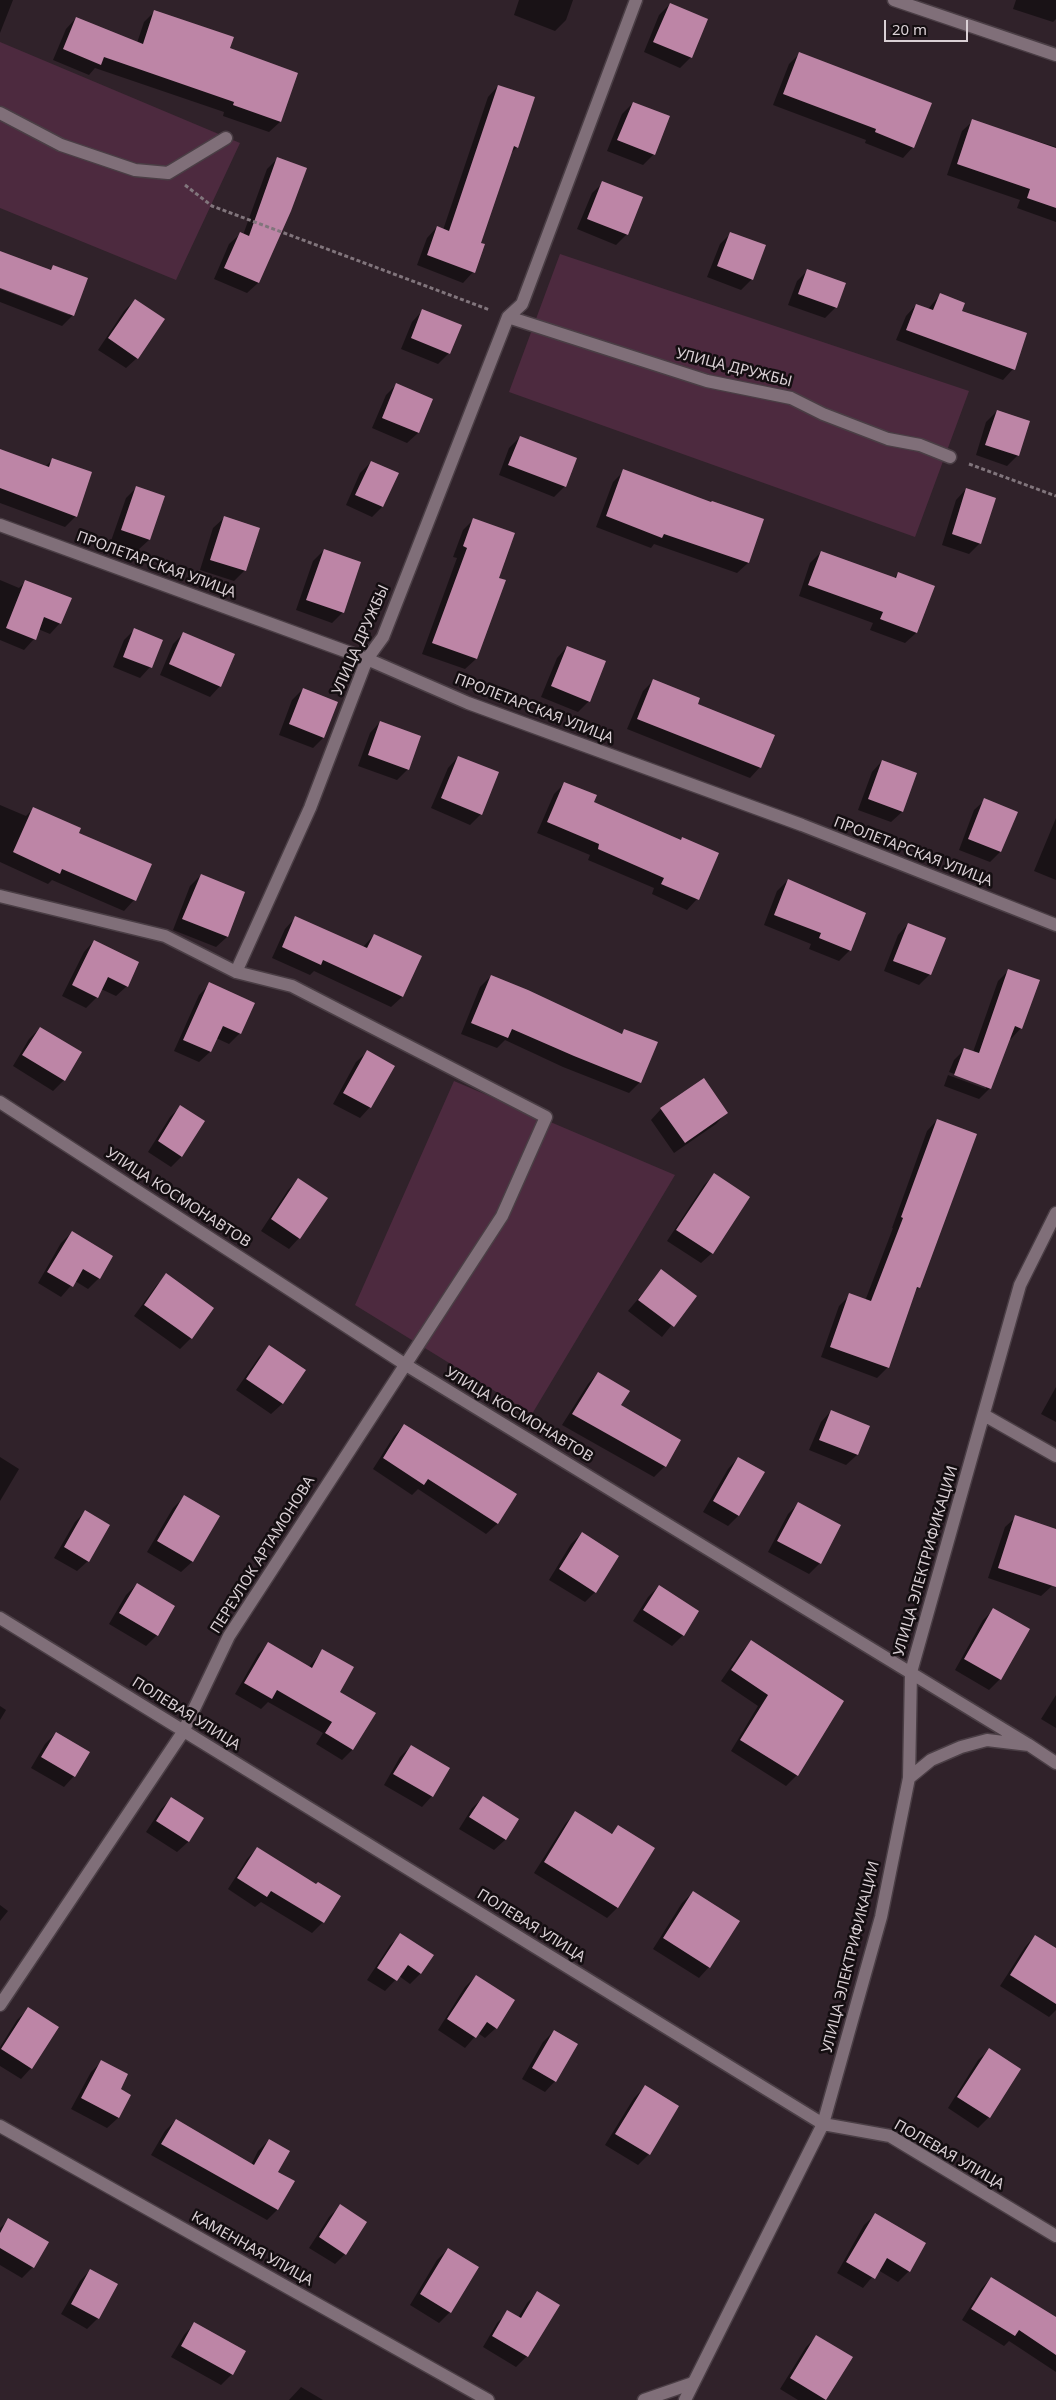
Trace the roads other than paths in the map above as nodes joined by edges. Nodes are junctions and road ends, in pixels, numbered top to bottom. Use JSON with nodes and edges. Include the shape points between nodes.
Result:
{"nodes":[{"id":1,"x":636,"y":0,"type":"edge"},
{"id":2,"x":894,"y":0,"type":"edge"},
{"id":3,"x":1056,"y":54,"type":"edge"},
{"id":4,"x":0,"y":113,"type":"edge"},
{"id":5,"x":226,"y":138,"type":"dead end"},
{"id":6,"x":508,"y":317,"type":"junction"},
{"id":7,"x":950,"y":457,"type":"road end"},
{"id":8,"x":0,"y":526,"type":"edge"},
{"id":9,"x":366,"y":660,"type":"junction"},
{"id":10,"x":0,"y":896,"type":"edge"},
{"id":11,"x":1056,"y":925,"type":"edge"},
{"id":12,"x":236,"y":972,"type":"junction"},
{"id":13,"x":0,"y":1102,"type":"edge"},
{"id":14,"x":1056,"y":1213,"type":"edge"},
{"id":15,"x":406,"y":1366,"type":"junction"},
{"id":16,"x":984,"y":1415,"type":"junction"},
{"id":17,"x":1056,"y":1456,"type":"edge"},
{"id":18,"x":0,"y":1618,"type":"edge"},
{"id":19,"x":911,"y":1672,"type":"junction"},
{"id":20,"x":184,"y":1732,"type":"junction"},
{"id":21,"x":1029,"y":1745,"type":"junction"},
{"id":22,"x":1056,"y":1763,"type":"edge"},
{"id":23,"x":909,"y":1778,"type":"junction"},
{"id":24,"x":0,"y":2005,"type":"edge"},
{"id":25,"x":823,"y":2124,"type":"junction"},
{"id":26,"x":0,"y":2126,"type":"edge"},
{"id":27,"x":1056,"y":2236,"type":"edge"},
{"id":28,"x":693,"y":2383,"type":"junction"},
{"id":29,"x":488,"y":2400,"type":"edge"},
{"id":30,"x":644,"y":2400,"type":"edge"},
{"id":31,"x":685,"y":2400,"type":"edge"}],
"edges":[{"from":1,"to":6,"type":"street","name":"УЛИЦА ДРУЖБЫ","via":[[522,304]]},
{"from":2,"to":3,"type":"street"},
{"from":4,"to":5,"type":"street","via":[[61,145],[135,170],[168,173]]},
{"from":6,"to":7,"type":"street","name":"УЛИЦА ДРУЖБЫ","via":[[707,381],[791,398],[888,439],[920,444]]},
{"from":6,"to":9,"type":"street","name":"УЛИЦА ДРУЖБЫ","via":[[382,637]]},
{"from":8,"to":9,"type":"street","name":"ПРОЛЕТАРСКАЯ УЛИЦА"},
{"from":9,"to":11,"type":"street","name":"ПРОЛЕТАРСКАЯ УЛИЦА","via":[[468,703],[802,825]]},
{"from":9,"to":12,"type":"street","name":"УЛИЦА ДРУЖБЫ","via":[[310,808]]},
{"from":10,"to":12,"type":"street","via":[[165,936]]},
{"from":12,"to":15,"type":"street","name":"ПЕРЕУЛОК АРТАМОНОВА","via":[[292,986],[546,1117],[502,1216]]},
{"from":13,"to":15,"type":"street","name":"УЛИЦА КОСМОНАВТОВ"},
{"from":14,"to":16,"type":"street","name":"УЛИЦА ЭЛЕКТРИФИКАЦИИ","via":[[1020,1285]]},
{"from":15,"to":19,"type":"street","name":"УЛИЦА КОСМОНАВТОВ"},
{"from":15,"to":20,"type":"street","name":"ПЕРЕУЛОК АРТАМОНОВА","via":[[230,1636]]},
{"from":16,"to":17,"type":"street"},
{"from":16,"to":19,"type":"street","name":"УЛИЦА ЭЛЕКТРИФИКАЦИИ"},
{"from":18,"to":20,"type":"street","name":"ПОЛЕВАЯ УЛИЦА"},
{"from":19,"to":21,"type":"street","name":"УЛИЦА КОСМОНАВТОВ"},
{"from":19,"to":23,"type":"street","name":"УЛИЦА ЭЛЕКТРИФИКАЦИИ"},
{"from":20,"to":24,"type":"street","name":"ПЕРЕУЛОК АРТАМОНОВА"},
{"from":20,"to":25,"type":"street","name":"ПОЛЕВАЯ УЛИЦА"},
{"from":21,"to":22,"type":"street","name":"УЛИЦА КОСМОНАВТОВ"},
{"from":21,"to":23,"type":"street","name":"УЛИЦА КОСМОНАВТОВ","via":[[987,1740],[962,1746],[931,1760]]},
{"from":23,"to":25,"type":"street","name":"УЛИЦА ЭЛЕКТРИФИКАЦИИ","via":[[881,1917]]},
{"from":25,"to":27,"type":"street","name":"ПОЛЕВАЯ УЛИЦА","via":[[890,2136]]},
{"from":25,"to":28,"type":"street","name":"УЛИЦА ЭЛЕКТРИФИКАЦИИ"},
{"from":26,"to":29,"type":"street","name":"КАМЕННАЯ УЛИЦА"},
{"from":28,"to":30,"type":"street"},
{"from":28,"to":31,"type":"street","name":"УЛИЦА ЭЛЕКТРИФИКАЦИИ"}]}
